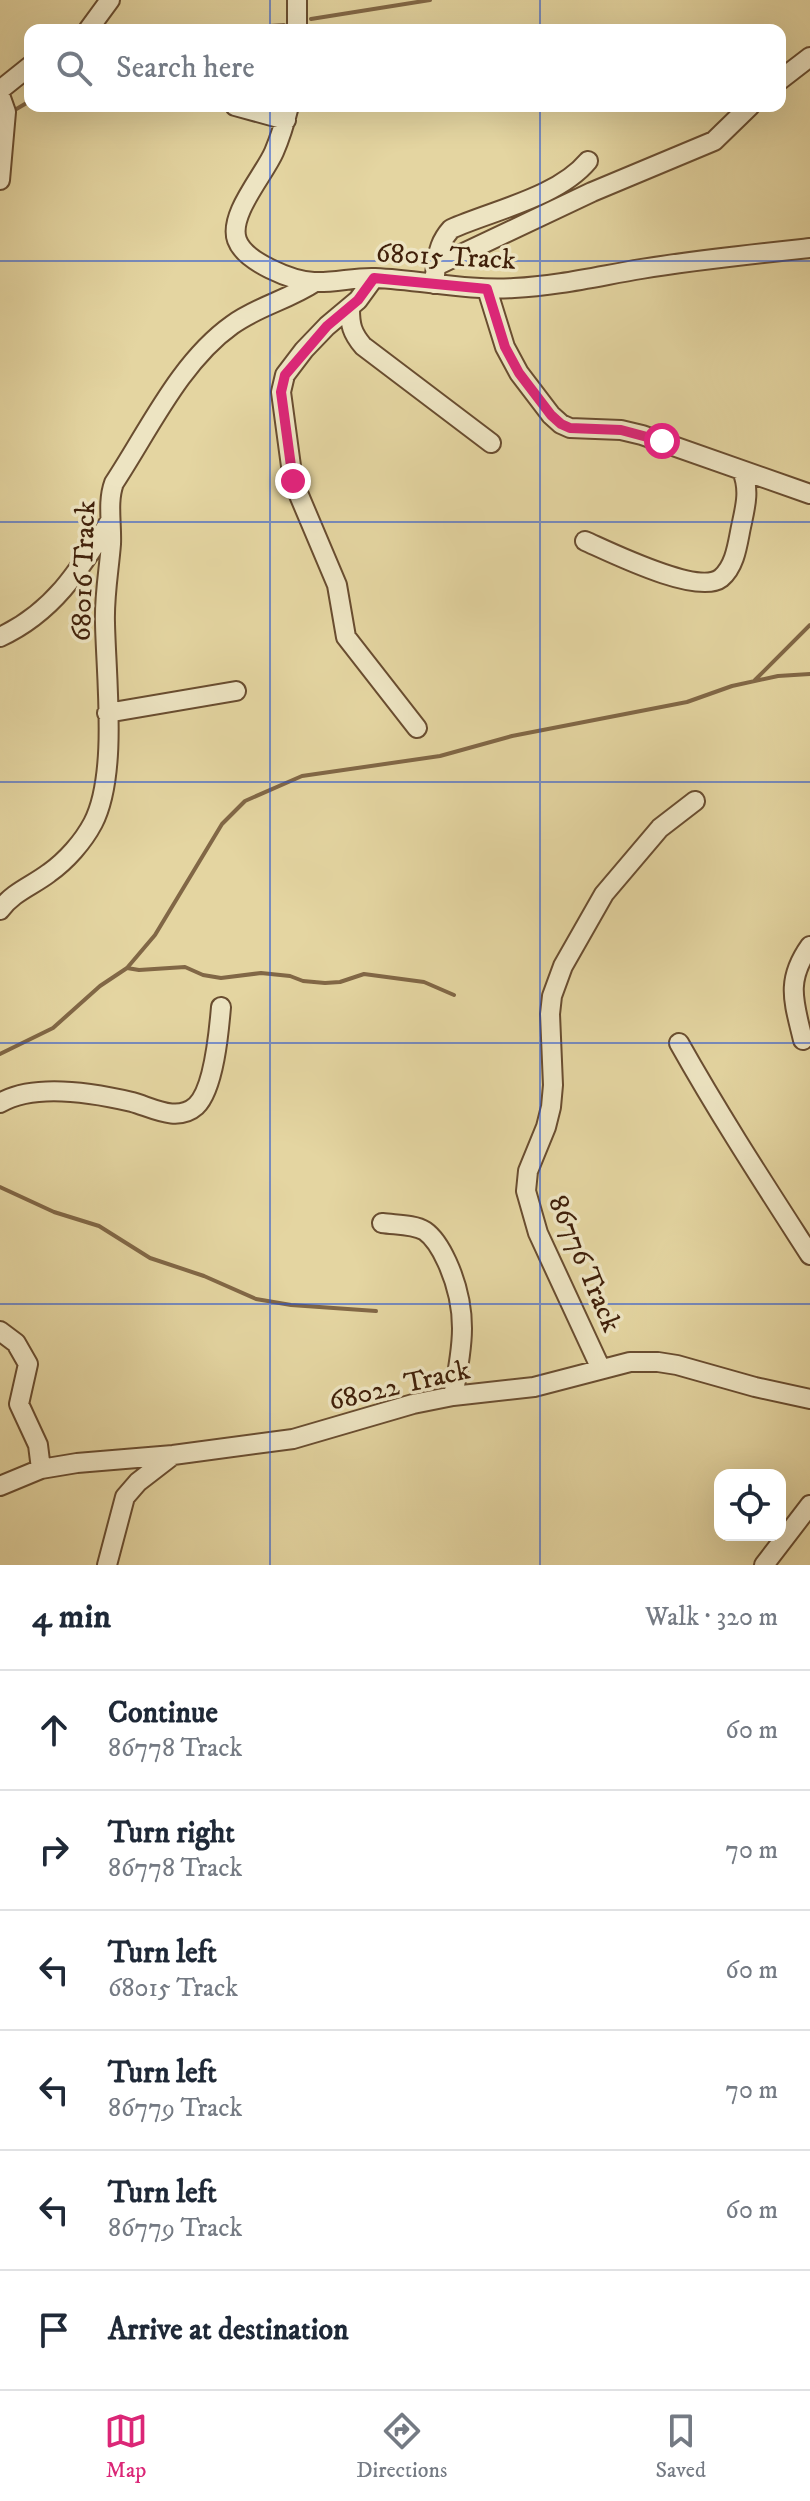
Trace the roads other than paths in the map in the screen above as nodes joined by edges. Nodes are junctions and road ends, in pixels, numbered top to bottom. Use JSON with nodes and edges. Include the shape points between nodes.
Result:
{"nodes":[{"id":1,"x":110,"y":0,"type":"edge"},
{"id":2,"x":297,"y":0,"type":"edge"},
{"id":3,"x":92,"y":24,"type":"edge"},
{"id":4,"x":297,"y":24,"type":"edge"},
{"id":5,"x":810,"y":57,"type":"edge"},
{"id":6,"x":24,"y":71,"type":"edge"},
{"id":7,"x":786,"y":75,"type":"edge"},
{"id":8,"x":0,"y":92,"type":"edge"},
{"id":9,"x":744,"y":112,"type":"edge"},
{"id":10,"x":287,"y":113,"type":"edge"},
{"id":11,"x":588,"y":161,"type":"dead end"},
{"id":12,"x":0,"y":180,"type":"edge"},
{"id":13,"x":810,"y":248,"type":"edge"},
{"id":14,"x":435,"y":275,"type":"junction"},
{"id":15,"x":374,"y":278,"type":"junction"},
{"id":16,"x":315,"y":282,"type":"junction"},
{"id":17,"x":487,"y":289,"type":"junction"},
{"id":18,"x":350,"y":309,"type":"junction"},
{"id":19,"x":491,"y":443,"type":"dead end"},
{"id":20,"x":742,"y":471,"type":"junction"},
{"id":21,"x":810,"y":494,"type":"edge"},
{"id":22,"x":112,"y":519,"type":"junction"},
{"id":23,"x":585,"y":541,"type":"dead end"},
{"id":24,"x":0,"y":637,"type":"edge"},
{"id":25,"x":236,"y":691,"type":"dead end"},
{"id":26,"x":107,"y":713,"type":"junction"},
{"id":27,"x":417,"y":728,"type":"dead end"},
{"id":28,"x":695,"y":801,"type":"dead end"},
{"id":29,"x":0,"y":910,"type":"edge"},
{"id":30,"x":810,"y":946,"type":"edge"},
{"id":31,"x":221,"y":1007,"type":"dead end"},
{"id":32,"x":803,"y":1040,"type":"dead end"},
{"id":33,"x":679,"y":1043,"type":"dead end"},
{"id":34,"x":0,"y":1103,"type":"edge"},
{"id":35,"x":382,"y":1223,"type":"dead end"},
{"id":36,"x":810,"y":1255,"type":"edge"},
{"id":37,"x":0,"y":1331,"type":"edge"},
{"id":38,"x":601,"y":1369,"type":"junction"},
{"id":39,"x":453,"y":1396,"type":"junction"},
{"id":40,"x":810,"y":1399,"type":"edge"},
{"id":41,"x":173,"y":1455,"type":"junction"},
{"id":42,"x":41,"y":1469,"type":"junction"},
{"id":43,"x":0,"y":1486,"type":"edge"},
{"id":44,"x":810,"y":1505,"type":"edge"},
{"id":45,"x":107,"y":1565,"type":"edge"},
{"id":46,"x":764,"y":1565,"type":"edge"}],
"edges":[{"from":1,"to":3,"type":"street"},
{"from":2,"to":4,"type":"street"},
{"from":5,"to":7,"type":"street"},
{"from":6,"to":8,"type":"street"},
{"from":8,"to":12,"type":"street","via":[[6,112]]},
{"from":9,"to":14,"type":"street","via":[[714,141],[592,192]]},
{"from":10,"to":16,"type":"street","name":"68015 Track","via":[[274,153],[235,232],[238,244],[264,265]]},
{"from":11,"to":14,"type":"street","via":[[566,181],[451,229],[439,248]]},
{"from":13,"to":17,"type":"street","name":"68015 Track"},
{"from":14,"to":15,"type":"street","name":"68015 Track"},
{"from":14,"to":17,"type":"street","name":"68015 Track"},
{"from":15,"to":16,"type":"street","name":"68015 Track"},
{"from":15,"to":18,"type":"street"},
{"from":16,"to":22,"type":"street","name":"68016 Track","via":[[249,314],[203,350],[114,483]]},
{"from":17,"to":20,"type":"street","via":[[519,373],[561,424],[642,435]]},
{"from":18,"to":19,"type":"street","via":[[353,334],[363,346]]},
{"from":18,"to":27,"type":"street","via":[[327,326],[285,375],[281,392],[289,463],[337,585],[346,637]]},
{"from":20,"to":21,"type":"street"},
{"from":20,"to":23,"type":"street","via":[[747,489],[737,548],[729,569],[714,582],[657,572]]},
{"from":22,"to":24,"type":"street","via":[[51,603]]},
{"from":22,"to":26,"type":"street","name":"68016 Track","via":[[105,599]]},
{"from":25,"to":26,"type":"street"},
{"from":26,"to":29,"type":"street","name":"68016 Track","via":[[105,792],[91,826],[63,861]]},
{"from":28,"to":38,"type":"street","name":"86776 Track","via":[[660,828],[611,885],[563,966],[552,996],[551,1107],[526,1191],[544,1247]]},
{"from":30,"to":32,"type":"street","via":[[794,977]]},
{"from":31,"to":34,"type":"street","via":[[207,1084],[188,1111],[161,1112],[134,1102],[49,1092],[25,1092]]},
{"from":33,"to":36,"type":"street"},
{"from":35,"to":39,"type":"street","via":[[417,1228],[433,1238],[455,1278],[464,1325]]},
{"from":37,"to":42,"type":"street","via":[[16,1343],[28,1364],[19,1404],[38,1445]]},
{"from":38,"to":39,"type":"street","name":"68022 Track","via":[[534,1387]]},
{"from":38,"to":40,"type":"street","name":"68022 Track","via":[[658,1362]]},
{"from":39,"to":41,"type":"street","name":"68022 Track","via":[[293,1439]]},
{"from":41,"to":42,"type":"street","name":"68022 Track"},
{"from":41,"to":45,"type":"street","via":[[125,1497]]},
{"from":42,"to":43,"type":"street","name":"68022 Track"},
{"from":44,"to":46,"type":"street"}]}
